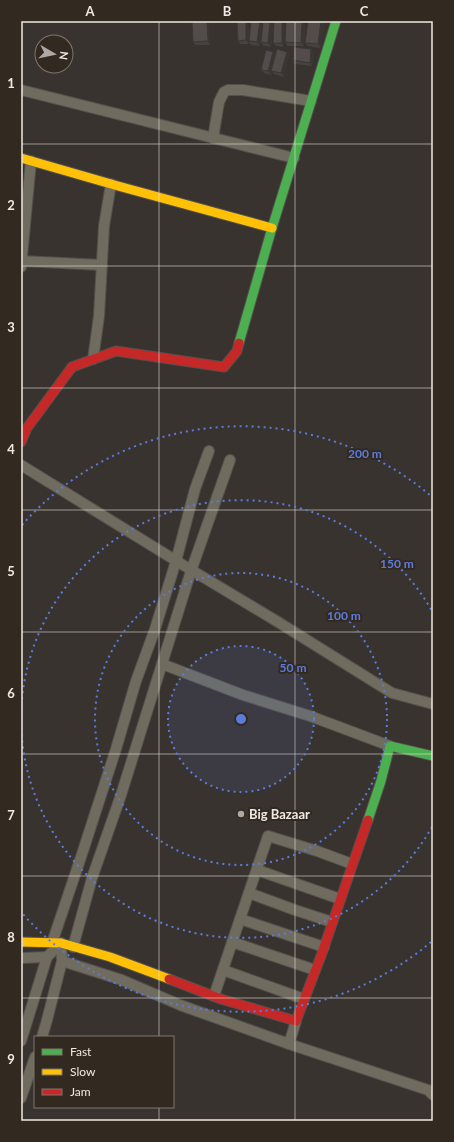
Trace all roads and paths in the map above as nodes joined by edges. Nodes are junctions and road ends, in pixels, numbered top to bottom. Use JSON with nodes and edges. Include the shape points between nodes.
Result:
{"nodes":[{"id":1,"x":336,"y":21,"type":"edge"},
{"id":2,"x":21,"y":90,"type":"edge"},
{"id":3,"x":312,"y":101,"type":"junction"},
{"id":4,"x":213,"y":138,"type":"junction"},
{"id":5,"x":21,"y":158,"type":"edge"},
{"id":6,"x":294,"y":158,"type":"junction"},
{"id":7,"x":31,"y":161,"type":"junction"},
{"id":8,"x":111,"y":184,"type":"junction"},
{"id":9,"x":272,"y":228,"type":"junction"},
{"id":10,"x":21,"y":263,"type":"edge"},
{"id":11,"x":102,"y":265,"type":"junction"},
{"id":12,"x":93,"y":359,"type":"junction"},
{"id":13,"x":24,"y":425,"type":"edge"},
{"id":14,"x":21,"y":442,"type":"edge"},
{"id":15,"x":209,"y":451,"type":"dead end"},
{"id":16,"x":230,"y":460,"type":"dead end"},
{"id":17,"x":21,"y":465,"type":"edge"},
{"id":18,"x":176,"y":561,"type":"junction"},
{"id":19,"x":191,"y":571,"type":"junction"},
{"id":20,"x":162,"y":664,"type":"junction"},
{"id":21,"x":433,"y":704,"type":"edge"},
{"id":22,"x":390,"y":746,"type":"junction"},
{"id":23,"x":433,"y":756,"type":"edge"},
{"id":24,"x":352,"y":864,"type":"junction"},
{"id":25,"x":257,"y":870,"type":"junction"},
{"id":26,"x":249,"y":893,"type":"junction"},
{"id":27,"x":340,"y":899,"type":"junction"},
{"id":28,"x":240,"y":919,"type":"junction"},
{"id":29,"x":332,"y":922,"type":"junction"},
{"id":30,"x":21,"y":942,"type":"edge"},
{"id":31,"x":232,"y":942,"type":"junction"},
{"id":32,"x":56,"y":943,"type":"junction"},
{"id":33,"x":73,"y":947,"type":"junction"},
{"id":34,"x":324,"y":947,"type":"junction"},
{"id":35,"x":47,"y":957,"type":"junction"},
{"id":36,"x":21,"y":958,"type":"edge"},
{"id":37,"x":62,"y":961,"type":"junction"},
{"id":38,"x":223,"y":970,"type":"junction"},
{"id":39,"x":316,"y":970,"type":"junction"},
{"id":40,"x":214,"y":996,"type":"junction"},
{"id":41,"x":304,"y":999,"type":"junction"},
{"id":42,"x":296,"y":1021,"type":"junction"},
{"id":43,"x":42,"y":1036,"type":"edge"},
{"id":44,"x":21,"y":1041,"type":"edge"},
{"id":45,"x":289,"y":1044,"type":"junction"},
{"id":46,"x":34,"y":1060,"type":"edge"},
{"id":47,"x":433,"y":1095,"type":"edge"},
{"id":48,"x":21,"y":1098,"type":"edge"}],
"edges":[{"from":1,"to":3,"type":"street"},
{"from":2,"to":4,"type":"street"},
{"from":3,"to":4,"type":"street","via":[[228,90],[219,102]]},
{"from":3,"to":6,"type":"street"},
{"from":4,"to":6,"type":"street"},
{"from":5,"to":7,"type":"street"},
{"from":6,"to":9,"type":"street"},
{"from":7,"to":8,"type":"street"},
{"from":7,"to":10,"type":"street"},
{"from":8,"to":9,"type":"street"},
{"from":8,"to":11,"type":"street","via":[[104,226]]},
{"from":9,"to":12,"type":"street","via":[[237,351],[224,367],[116,351]]},
{"from":10,"to":11,"type":"street"},
{"from":11,"to":12,"type":"street"},
{"from":12,"to":13,"type":"street","via":[[72,367]]},
{"from":13,"to":14,"type":"street"},
{"from":15,"to":18,"type":"street","via":[[195,489]]},
{"from":16,"to":19,"type":"street"},
{"from":17,"to":18,"type":"street"},
{"from":18,"to":19,"type":"street"},
{"from":18,"to":32,"type":"street","via":[[136,681]]},
{"from":19,"to":20,"type":"street"},
{"from":19,"to":21,"type":"street","via":[[392,693]]},
{"from":20,"to":22,"type":"street"},
{"from":20,"to":33,"type":"street","via":[[92,878]]},
{"from":22,"to":23,"type":"street"},
{"from":22,"to":24,"type":"street"},
{"from":24,"to":25,"type":"street","via":[[268,836]]},
{"from":24,"to":27,"type":"street"},
{"from":25,"to":26,"type":"street"},
{"from":25,"to":27,"type":"street"},
{"from":26,"to":28,"type":"street"},
{"from":26,"to":29,"type":"street"},
{"from":27,"to":29,"type":"street"},
{"from":28,"to":31,"type":"street"},
{"from":28,"to":34,"type":"street"},
{"from":29,"to":34,"type":"street"},
{"from":30,"to":32,"type":"street"},
{"from":31,"to":38,"type":"street"},
{"from":31,"to":39,"type":"street"},
{"from":32,"to":33,"type":"street"},
{"from":32,"to":35,"type":"street"},
{"from":32,"to":37,"type":"street"},
{"from":33,"to":40,"type":"street","via":[[110,957]]},
{"from":34,"to":39,"type":"street"},
{"from":35,"to":36,"type":"street"},
{"from":35,"to":44,"type":"street"},
{"from":37,"to":43,"type":"street"},
{"from":37,"to":45,"type":"street","via":[[122,980]]},
{"from":38,"to":40,"type":"street"},
{"from":38,"to":41,"type":"street"},
{"from":39,"to":41,"type":"street"},
{"from":40,"to":42,"type":"street"},
{"from":41,"to":42,"type":"street"},
{"from":42,"to":45,"type":"street"},
{"from":45,"to":47,"type":"street","via":[[428,1090]]},
{"from":46,"to":48,"type":"street"}]}
